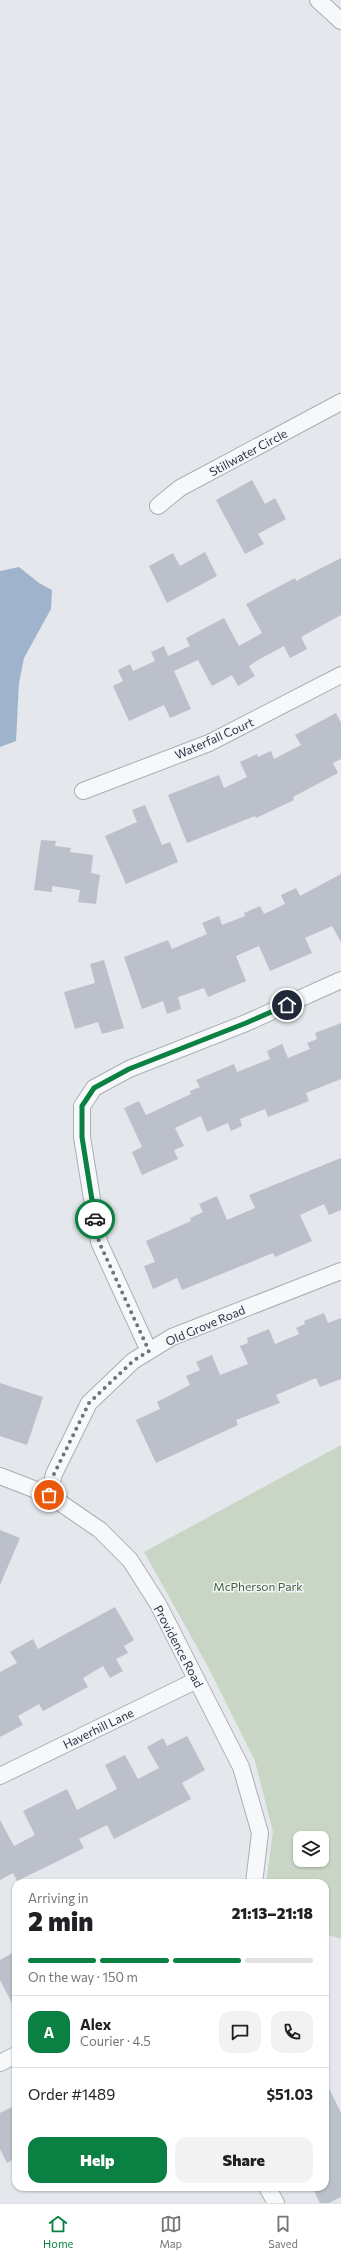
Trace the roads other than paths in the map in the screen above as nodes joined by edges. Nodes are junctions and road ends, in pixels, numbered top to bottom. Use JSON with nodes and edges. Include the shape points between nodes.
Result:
{"nodes":[{"id":1,"x":318,"y":0,"type":"edge"},
{"id":2,"x":341,"y":21,"type":"edge"},
{"id":3,"x":341,"y":402,"type":"edge"},
{"id":4,"x":158,"y":506,"type":"dead end"},
{"id":5,"x":341,"y":675,"type":"edge"},
{"id":6,"x":83,"y":791,"type":"dead end"},
{"id":7,"x":341,"y":980,"type":"edge"},
{"id":8,"x":341,"y":1271,"type":"edge"},
{"id":9,"x":149,"y":1351,"type":"junction"},
{"id":10,"x":0,"y":1476,"type":"edge"},
{"id":11,"x":49,"y":1495,"type":"junction"},
{"id":12,"x":197,"y":1680,"type":"junction"},
{"id":13,"x":0,"y":1776,"type":"edge"},
{"id":14,"x":254,"y":1879,"type":"edge"},
{"id":15,"x":12,"y":2057,"type":"edge"},
{"id":16,"x":0,"y":2063,"type":"edge"},
{"id":17,"x":269,"y":2191,"type":"edge"},
{"id":18,"x":276,"y":2203,"type":"edge"}],
"edges":[{"from":1,"to":2,"type":"street"},
{"from":3,"to":4,"type":"street","name":"Stillwater Circle","via":[[180,488]]},
{"from":5,"to":6,"type":"street","name":"Waterfall Court","via":[[208,743]]},
{"from":7,"to":9,"type":"street","via":[[246,1023],[129,1069],[94,1088],[82,1106],[82,1137],[99,1242]]},
{"from":8,"to":9,"type":"street","name":"Old Grove Road","via":[[172,1336]]},
{"from":9,"to":11,"type":"street","name":"Old Grove Road","via":[[133,1361],[89,1403],[54,1474]]},
{"from":10,"to":11,"type":"street","name":"Providence Road"},
{"from":11,"to":12,"type":"street","name":"Providence Road","via":[[100,1530],[130,1560],[158,1604]]},
{"from":12,"to":13,"type":"street","name":"Haverhill Lane"},
{"from":12,"to":14,"type":"street","name":"Providence Road","via":[[241,1767],[260,1833]]},
{"from":15,"to":16,"type":"street"},
{"from":17,"to":18,"type":"street"}]}
